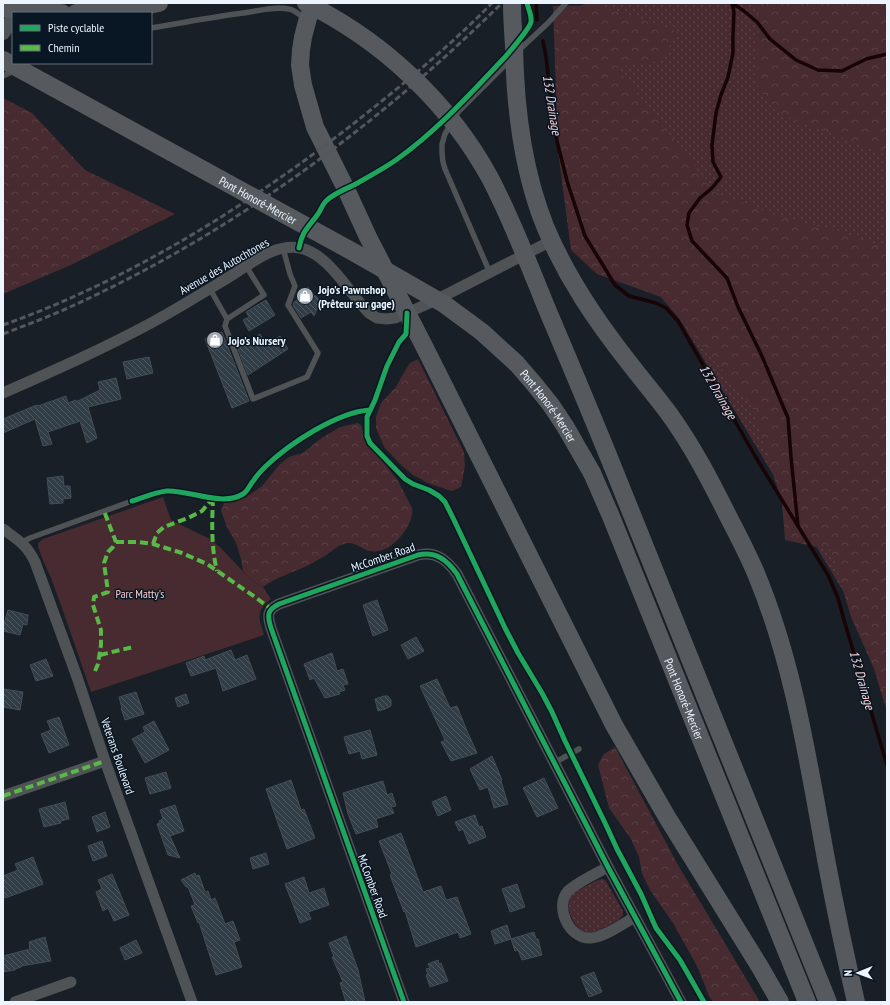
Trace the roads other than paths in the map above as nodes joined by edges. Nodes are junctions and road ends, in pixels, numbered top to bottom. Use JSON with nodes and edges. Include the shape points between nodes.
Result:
{"nodes":[{"id":1,"x":22,"y":3,"type":"edge"},
{"id":2,"x":159,"y":3,"type":"edge"},
{"id":3,"x":512,"y":3,"type":"edge"},
{"id":4,"x":566,"y":3,"type":"edge"},
{"id":5,"x":3,"y":8,"type":"edge"},
{"id":6,"x":310,"y":8,"type":"edge"},
{"id":7,"x":17,"y":12,"type":"edge"},
{"id":8,"x":36,"y":12,"type":"edge"},
{"id":9,"x":91,"y":12,"type":"edge"},
{"id":10,"x":12,"y":20,"type":"edge"},
{"id":11,"x":152,"y":28,"type":"edge"},
{"id":12,"x":3,"y":33,"type":"edge"},
{"id":13,"x":514,"y":56,"type":"junction"},
{"id":14,"x":3,"y":60,"type":"edge"},
{"id":15,"x":22,"y":66,"type":"dead end"},
{"id":16,"x":3,"y":76,"type":"edge"},
{"id":17,"x":552,"y":241,"type":"junction"},
{"id":18,"x":283,"y":248,"type":"junction"},
{"id":19,"x":246,"y":266,"type":"junction"},
{"id":20,"x":490,"y":273,"type":"junction"},
{"id":21,"x":210,"y":289,"type":"junction"},
{"id":22,"x":407,"y":313,"type":"junction"},
{"id":23,"x":227,"y":319,"type":"junction"},
{"id":24,"x":3,"y":393,"type":"edge"},
{"id":25,"x":132,"y":502,"type":"dead end"},
{"id":26,"x":3,"y":529,"type":"edge"},
{"id":27,"x":22,"y":542,"type":"junction"},
{"id":28,"x":579,"y":748,"type":"dead end"},
{"id":29,"x":105,"y":761,"type":"junction"},
{"id":30,"x":554,"y":763,"type":"junction"},
{"id":31,"x":3,"y":796,"type":"edge"},
{"id":32,"x":608,"y":867,"type":"junction"},
{"id":33,"x":635,"y":917,"type":"junction"},
{"id":34,"x":71,"y":982,"type":"dead end"},
{"id":35,"x":15,"y":1002,"type":"edge"},
{"id":36,"x":192,"y":1002,"type":"edge"},
{"id":37,"x":404,"y":1002,"type":"edge"},
{"id":38,"x":681,"y":1002,"type":"edge"},
{"id":39,"x":780,"y":1002,"type":"edge"},
{"id":40,"x":807,"y":1002,"type":"edge"},
{"id":41,"x":828,"y":1002,"type":"edge"},
{"id":42,"x":856,"y":1002,"type":"edge"}],
"edges":[{"from":1,"to":7,"type":"street"},
{"from":2,"to":9,"type":"highway"},
{"from":3,"to":13,"type":"highway"},
{"from":4,"to":13,"type":"lane"},
{"from":5,"to":8,"type":"highway","bridge":true},
{"from":6,"to":11,"type":"lane","via":[[301,16],[291,9],[270,9]]},
{"from":6,"to":22,"type":"highway","via":[[303,36],[300,65],[315,127]]},
{"from":6,"to":41,"type":"highway","name":"Pont Honoré-Mercier","bridge":true,"via":[[345,24],[400,66],[437,103],[465,139],[490,179],[510,220],[612,465]]},
{"from":10,"to":12,"type":"street"},
{"from":13,"to":17,"type":"highway","via":[[517,109],[525,163],[540,214]]},
{"from":13,"to":20,"type":"lane","via":[[458,112],[442,144],[445,169]]},
{"from":14,"to":40,"type":"highway","name":"Pont Honoré-Mercier","bridge":true,"via":[[444,304],[482,332],[535,385],[565,426],[592,473]]},
{"from":15,"to":16,"type":"lane"},
{"from":17,"to":20,"type":"street","name":"Avenue des Autochtones"},
{"from":17,"to":42,"type":"highway","via":[[587,306],[681,431],[710,481],[755,570],[781,643],[795,696],[837,917]]},
{"from":18,"to":19,"type":"street","name":"Avenue des Autochtones"},
{"from":18,"to":22,"type":"street","name":"Avenue des Autochtones","via":[[307,250],[322,259],[364,308],[377,318],[395,318]]},
{"from":18,"to":23,"type":"lane","via":[[295,286],[288,305],[318,353],[307,378],[253,399],[225,326]]},
{"from":19,"to":21,"type":"street","name":"Avenue des Autochtones"},
{"from":19,"to":23,"type":"lane","via":[[264,295]]},
{"from":20,"to":22,"type":"street","name":"Avenue des Autochtones"},
{"from":21,"to":23,"type":"lane"},
{"from":21,"to":24,"type":"street","name":"Avenue des Autochtones","via":[[117,341]]},
{"from":22,"to":39,"type":"highway","via":[[614,725],[666,817]]},
{"from":25,"to":27,"type":"lane"},
{"from":26,"to":27,"type":"street","name":"Veterans Boulevard"},
{"from":27,"to":29,"type":"street","name":"Veterans Boulevard","via":[[35,562]]},
{"from":28,"to":30,"type":"lane"},
{"from":29,"to":31,"type":"street"},
{"from":29,"to":36,"type":"street","name":"Veterans Boulevard"},
{"from":30,"to":32,"type":"street","name":"McComber Road"},
{"from":30,"to":37,"type":"street","name":"McComber Road","via":[[457,574],[443,559],[430,554],[418,555],[271,609],[271,628]]},
{"from":32,"to":33,"type":"street","name":"McComber Road"},
{"from":32,"to":33,"type":"street","via":[[574,886],[565,895],[562,908],[567,922],[576,934],[591,938],[602,935]]},
{"from":33,"to":38,"type":"street","name":"McComber Road"},
{"from":34,"to":35,"type":"street"}]}
